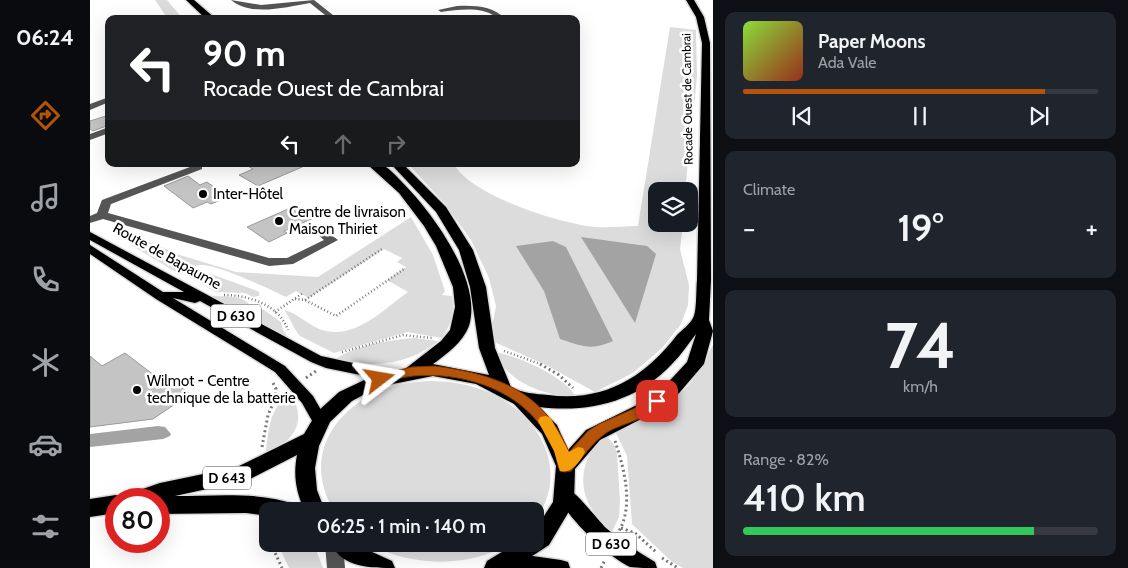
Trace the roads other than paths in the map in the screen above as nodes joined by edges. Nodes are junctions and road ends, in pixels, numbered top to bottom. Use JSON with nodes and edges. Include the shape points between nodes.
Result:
{"nodes":[{"id":1,"x":190,"y":0,"type":"edge"},
{"id":2,"x":234,"y":0,"type":"edge"},
{"id":3,"x":310,"y":0,"type":"edge"},
{"id":4,"x":690,"y":0,"type":"edge"},
{"id":5,"x":441,"y":10,"type":"dead end"},
{"id":6,"x":206,"y":15,"type":"edge"},
{"id":7,"x":330,"y":15,"type":"edge"},
{"id":8,"x":495,"y":15,"type":"edge"},
{"id":9,"x":105,"y":101,"type":"edge"},
{"id":10,"x":90,"y":107,"type":"edge"},
{"id":11,"x":105,"y":131,"type":"edge"},
{"id":12,"x":90,"y":137,"type":"edge"},
{"id":13,"x":198,"y":167,"type":"dead end"},
{"id":14,"x":382,"y":167,"type":"edge"},
{"id":15,"x":394,"y":171,"type":"edge"},
{"id":16,"x":102,"y":215,"type":"junction"},
{"id":17,"x":90,"y":220,"type":"edge"},
{"id":18,"x":322,"y":233,"type":"dead end"},
{"id":19,"x":90,"y":235,"type":"edge"},
{"id":20,"x":90,"y":249,"type":"edge"},
{"id":21,"x":161,"y":296,"type":"junction"},
{"id":22,"x":219,"y":306,"type":"junction"},
{"id":23,"x":701,"y":320,"type":"junction"},
{"id":24,"x":412,"y":372,"type":"junction"},
{"id":25,"x":390,"y":376,"type":"junction"},
{"id":26,"x":503,"y":388,"type":"junction"},
{"id":27,"x":520,"y":398,"type":"junction"},
{"id":28,"x":315,"y":430,"type":"junction"},
{"id":29,"x":565,"y":466,"type":"junction"},
{"id":30,"x":170,"y":490,"type":"edge"},
{"id":31,"x":565,"y":494,"type":"junction"},
{"id":32,"x":311,"y":502,"type":"edge"},
{"id":33,"x":170,"y":505,"type":"edge"},
{"id":34,"x":105,"y":506,"type":"edge"},
{"id":35,"x":259,"y":506,"type":"edge"},
{"id":36,"x":90,"y":508,"type":"edge"},
{"id":37,"x":335,"y":552,"type":"edge"},
{"id":38,"x":353,"y":552,"type":"edge"},
{"id":39,"x":503,"y":564,"type":"edge"},
{"id":40,"x":336,"y":568,"type":"edge"},
{"id":41,"x":384,"y":568,"type":"edge"},
{"id":42,"x":562,"y":568,"type":"edge"},
{"id":43,"x":648,"y":568,"type":"edge"}],
"edges":[{"from":1,"to":6,"type":"highway"},
{"from":2,"to":3,"type":"street","via":[[241,5],[263,7]]},
{"from":3,"to":7,"type":"street"},
{"from":4,"to":23,"type":"highway","name":"Rocade Ouest de Cambrai","via":[[700,17],[706,43]]},
{"from":5,"to":8,"type":"street","via":[[466,8],[486,10]]},
{"from":9,"to":10,"type":"street"},
{"from":11,"to":12,"type":"street"},
{"from":13,"to":16,"type":"street","via":[[106,202]]},
{"from":14,"to":15,"type":"highway"},
{"from":15,"to":24,"type":"highway","via":[[440,241],[461,287],[463,304],[461,325],[456,334]]},
{"from":15,"to":26,"type":"highway","via":[[441,210],[466,250],[478,287],[490,360]]},
{"from":16,"to":17,"type":"street"},
{"from":16,"to":18,"type":"street","via":[[277,263],[295,259],[332,240]]},
{"from":19,"to":22,"type":"main road","name":"Route de Bapaume","number":"D 630"},
{"from":20,"to":21,"type":"main road","number":"D 630"},
{"from":21,"to":22,"type":"main road","via":[[180,294]]},
{"from":21,"to":28,"type":"main road","number":"D 630","via":[[280,369],[308,400]]},
{"from":22,"to":25,"type":"main road","name":"Route de Bapaume","number":"D 630","via":[[326,363]]},
{"from":23,"to":27,"type":"highway","via":[[658,368],[609,398],[571,404]]},
{"from":23,"to":29,"type":"highway","name":"Rocade Ouest de Cambrai","via":[[706,331],[694,364],[676,387],[647,408],[593,435]]},
{"from":24,"to":25,"type":"highway"},
{"from":24,"to":26,"type":"highway","via":[[459,373]]},
{"from":25,"to":28,"type":"highway","via":[[350,393],[333,406]]},
{"from":26,"to":27,"type":"highway"},
{"from":27,"to":29,"type":"highway","via":[[555,436]]},
{"from":28,"to":30,"type":"highway","number":"D 643","via":[[241,474]]},
{"from":28,"to":32,"type":"highway","via":[[306,455],[304,473]]},
{"from":29,"to":31,"type":"highway"},
{"from":31,"to":39,"type":"highway","via":[[547,532],[525,552]]},
{"from":31,"to":43,"type":"main road","number":"D 630","via":[[612,546]]},
{"from":33,"to":35,"type":"highway","number":"D 643"},
{"from":34,"to":36,"type":"highway"},
{"from":37,"to":40,"type":"street"},
{"from":38,"to":41,"type":"highway"},
{"from":39,"to":42,"type":"main road"}]}
